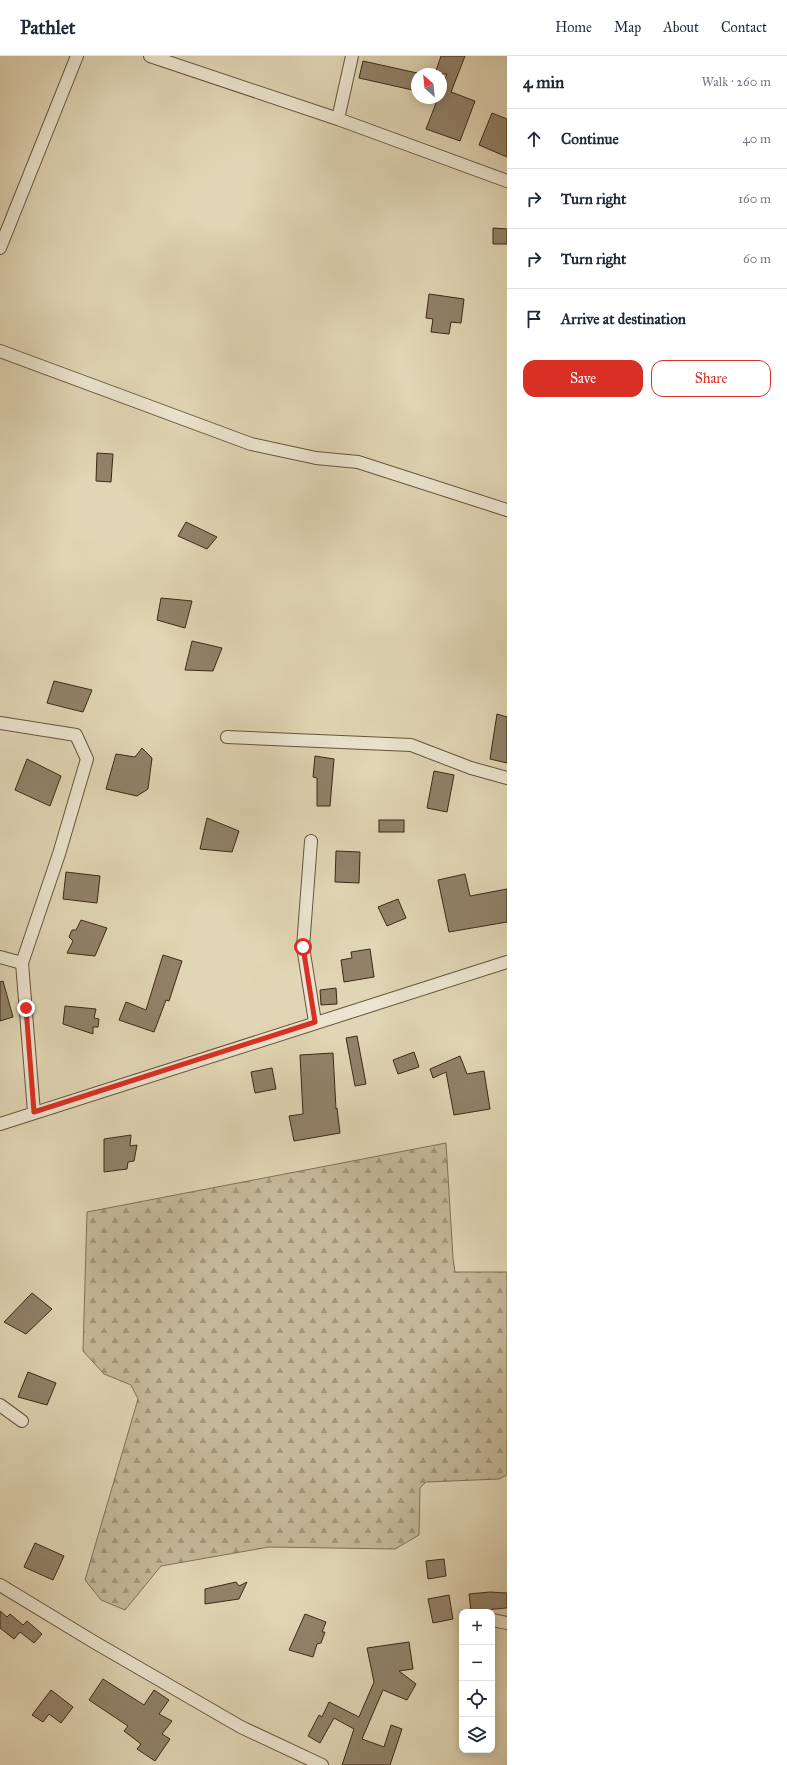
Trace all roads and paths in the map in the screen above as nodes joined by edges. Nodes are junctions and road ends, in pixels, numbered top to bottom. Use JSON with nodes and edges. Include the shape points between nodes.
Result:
{"nodes":[{"id":1,"x":78,"y":56,"type":"edge"},
{"id":2,"x":150,"y":56,"type":"edge"},
{"id":3,"x":352,"y":56,"type":"edge"},
{"id":4,"x":338,"y":119,"type":"junction"},
{"id":5,"x":507,"y":181,"type":"edge"},
{"id":6,"x":0,"y":248,"type":"edge"},
{"id":7,"x":0,"y":351,"type":"edge"},
{"id":8,"x":507,"y":510,"type":"edge"},
{"id":9,"x":0,"y":724,"type":"edge"},
{"id":10,"x":227,"y":736,"type":"dead end"},
{"id":11,"x":507,"y":778,"type":"edge"},
{"id":12,"x":312,"y":841,"type":"dead end"},
{"id":13,"x":0,"y":957,"type":"edge"},
{"id":14,"x":507,"y":962,"type":"edge"},
{"id":15,"x":22,"y":963,"type":"junction"},
{"id":16,"x":315,"y":1022,"type":"junction"},
{"id":17,"x":34,"y":1112,"type":"junction"},
{"id":18,"x":0,"y":1124,"type":"edge"},
{"id":19,"x":0,"y":1404,"type":"edge"},
{"id":20,"x":22,"y":1420,"type":"dead end"},
{"id":21,"x":0,"y":1585,"type":"edge"},
{"id":22,"x":495,"y":1621,"type":"edge"},
{"id":23,"x":507,"y":1623,"type":"edge"},
{"id":24,"x":322,"y":1765,"type":"edge"}],
"edges":[{"from":1,"to":6,"type":"street"},
{"from":2,"to":4,"type":"street"},
{"from":3,"to":4,"type":"street"},
{"from":4,"to":5,"type":"street"},
{"from":7,"to":8,"type":"street","via":[[250,444],[316,458],[358,462]]},
{"from":9,"to":15,"type":"street","via":[[76,735],[87,759],[59,854]]},
{"from":10,"to":11,"type":"street","via":[[411,745],[471,768]]},
{"from":12,"to":16,"type":"street","via":[[303,947]]},
{"from":13,"to":15,"type":"street"},
{"from":14,"to":16,"type":"street"},
{"from":15,"to":17,"type":"street"},
{"from":16,"to":17,"type":"street"},
{"from":17,"to":18,"type":"street"},
{"from":19,"to":20,"type":"street"},
{"from":21,"to":24,"type":"street","via":[[213,1711]]},
{"from":22,"to":23,"type":"street"}]}
